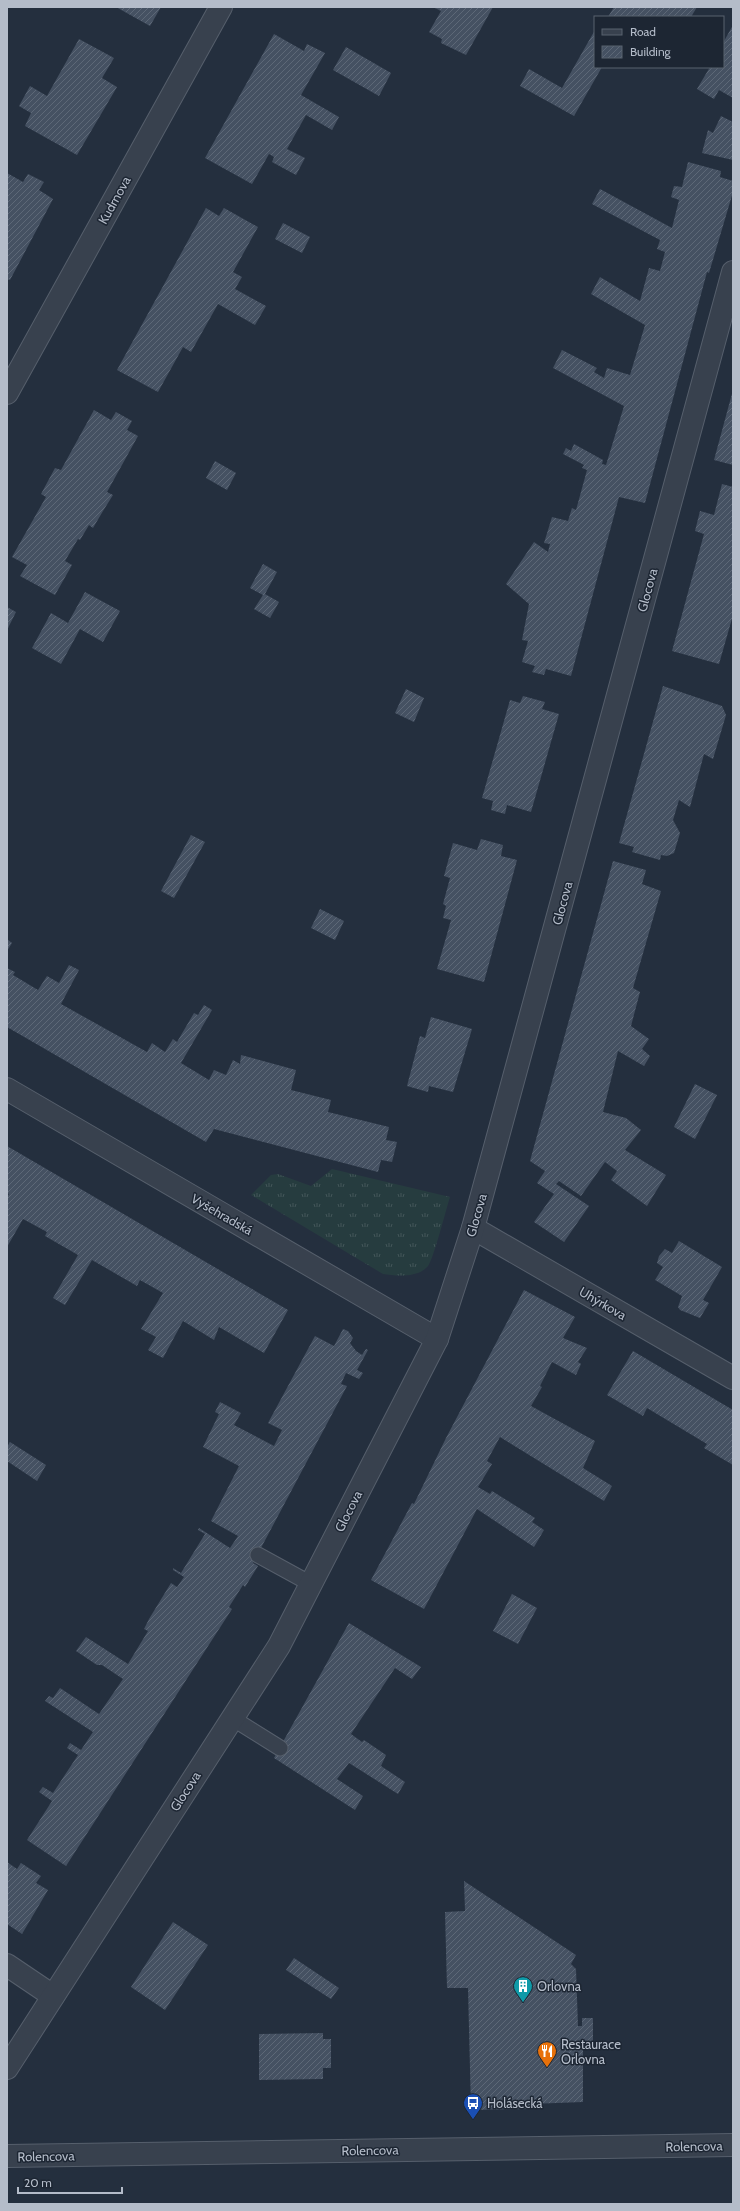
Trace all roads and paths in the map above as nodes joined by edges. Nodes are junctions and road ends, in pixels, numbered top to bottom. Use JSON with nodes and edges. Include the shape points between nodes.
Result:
{"nodes":[{"id":1,"x":221,"y":7,"type":"edge"},
{"id":2,"x":733,"y":272,"type":"edge"},
{"id":3,"x":7,"y":393,"type":"edge"},
{"id":4,"x":7,"y":1089,"type":"edge"},
{"id":5,"x":474,"y":1228,"type":"junction"},
{"id":6,"x":437,"y":1339,"type":"junction"},
{"id":7,"x":733,"y":1378,"type":"edge"},
{"id":8,"x":258,"y":1555,"type":"dead end"},
{"id":9,"x":311,"y":1584,"type":"junction"},
{"id":10,"x":232,"y":1718,"type":"junction"},
{"id":11,"x":280,"y":1748,"type":"dead end"},
{"id":12,"x":7,"y":1966,"type":"edge"},
{"id":13,"x":53,"y":1996,"type":"junction"},
{"id":14,"x":7,"y":2068,"type":"edge"},
{"id":15,"x":733,"y":2145,"type":"edge"},
{"id":16,"x":7,"y":2156,"type":"edge"}],
"edges":[{"from":1,"to":3,"type":"street","name":"Kudrnova"},
{"from":2,"to":5,"type":"street","name":"Glocova"},
{"from":4,"to":6,"type":"street","name":"Vyšehradská"},
{"from":5,"to":6,"type":"street","name":"Glocova"},
{"from":5,"to":7,"type":"street","name":"Uhýrkova"},
{"from":6,"to":9,"type":"street","name":"Glocova"},
{"from":8,"to":9,"type":"lane"},
{"from":9,"to":10,"type":"street","name":"Glocova","via":[[279,1646]]},
{"from":10,"to":11,"type":"lane"},
{"from":10,"to":13,"type":"street","name":"Glocova"},
{"from":12,"to":13,"type":"street"},
{"from":13,"to":14,"type":"street","name":"Glocova"},
{"from":15,"to":16,"type":"street","name":"Rolencova"}]}
